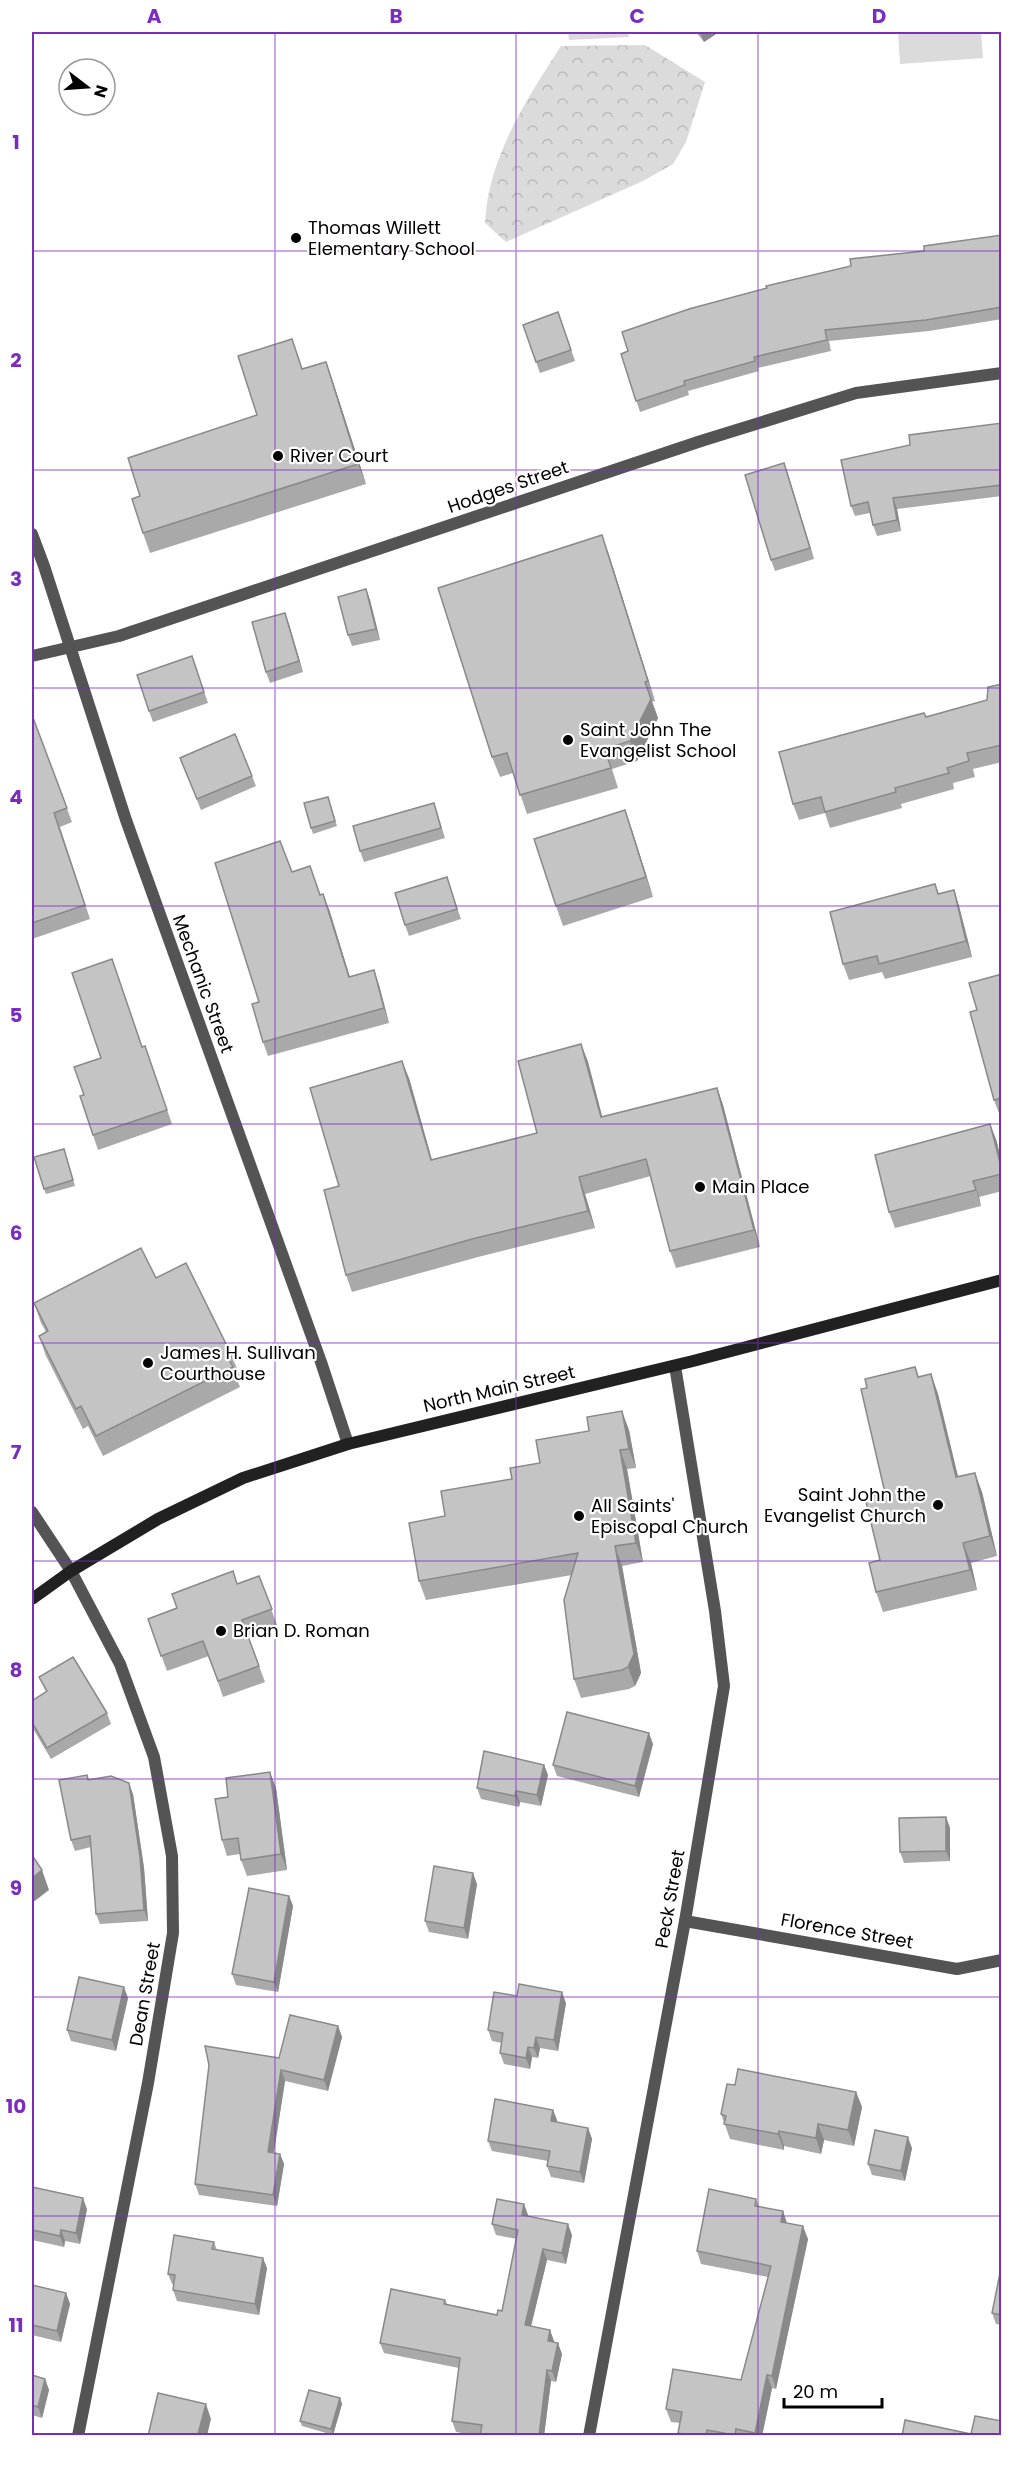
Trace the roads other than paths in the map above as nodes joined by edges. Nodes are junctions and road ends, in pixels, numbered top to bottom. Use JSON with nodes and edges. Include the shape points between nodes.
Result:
{"nodes":[{"id":1,"x":1002,"y":374,"type":"edge"},
{"id":2,"x":32,"y":534,"type":"edge"},
{"id":3,"x":71,"y":647,"type":"junction"},
{"id":4,"x":32,"y":656,"type":"edge"},
{"id":5,"x":1002,"y":1281,"type":"edge"},
{"id":6,"x":675,"y":1366,"type":"junction"},
{"id":7,"x":348,"y":1444,"type":"junction"},
{"id":8,"x":32,"y":1512,"type":"edge"},
{"id":9,"x":71,"y":1571,"type":"junction"},
{"id":10,"x":32,"y":1599,"type":"edge"},
{"id":11,"x":685,"y":1921,"type":"junction"},
{"id":12,"x":1002,"y":1960,"type":"edge"},
{"id":13,"x":78,"y":2436,"type":"edge"},
{"id":14,"x":589,"y":2436,"type":"edge"}],
"edges":[{"from":1,"to":3,"type":"street","name":"Hodges Street","via":[[856,393],[119,636]]},
{"from":2,"to":3,"type":"street","name":"Mechanic Street"},
{"from":3,"to":4,"type":"street","name":"Hodges Street"},
{"from":3,"to":7,"type":"street","name":"Mechanic Street","via":[[130,830]]},
{"from":5,"to":6,"type":"main road","name":"North Main Street"},
{"from":6,"to":7,"type":"main road","name":"North Main Street"},
{"from":6,"to":11,"type":"street","name":"Peck Street","via":[[724,1686]]},
{"from":7,"to":9,"type":"main road","name":"North Main Street","via":[[243,1478],[158,1519]]},
{"from":8,"to":9,"type":"street","name":"Dean Street"},
{"from":9,"to":10,"type":"main road","name":"North Main Street"},
{"from":9,"to":13,"type":"street","name":"Dean Street","via":[[120,1664],[154,1757],[172,1856],[173,1933],[148,2083]]},
{"from":11,"to":12,"type":"street","name":"Florence Street","via":[[957,1969]]},
{"from":11,"to":14,"type":"street","name":"Peck Street"}]}
